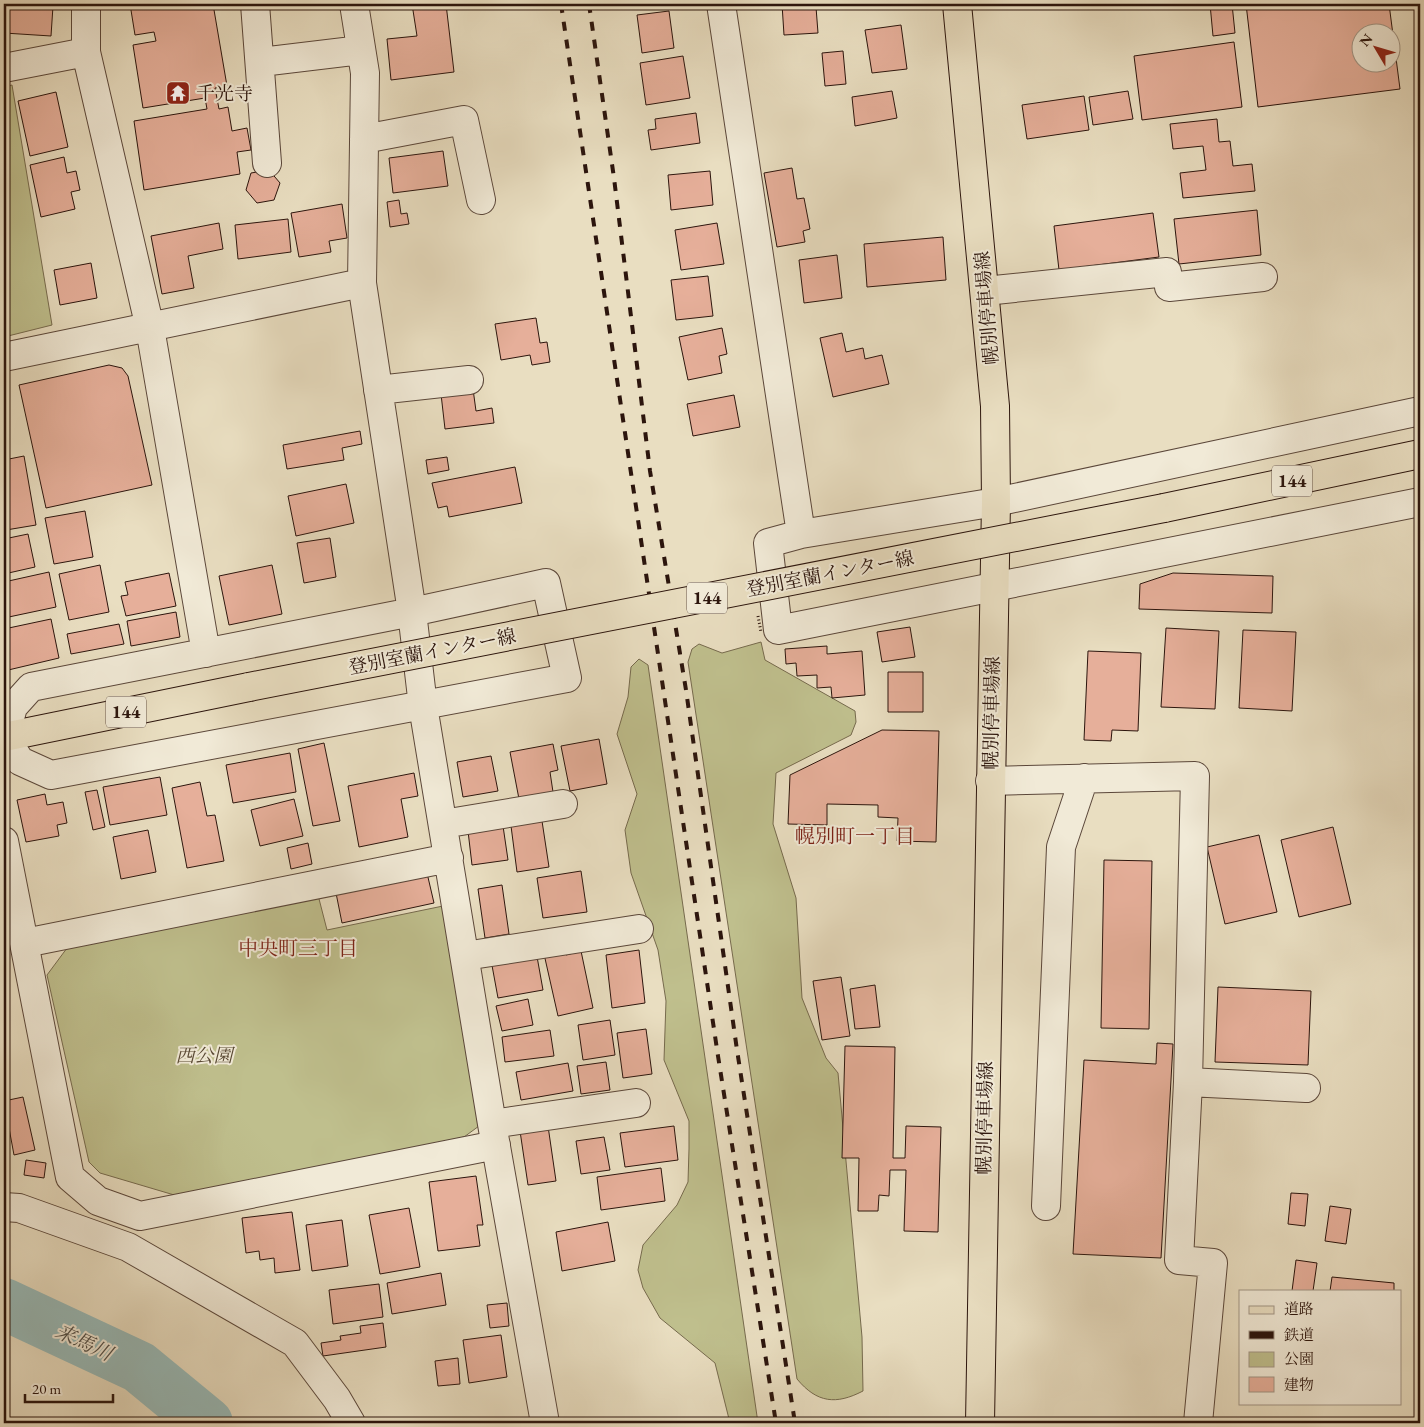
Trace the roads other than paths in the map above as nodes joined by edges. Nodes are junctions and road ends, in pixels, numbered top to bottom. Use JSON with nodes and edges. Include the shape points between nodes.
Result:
{"nodes":[{"id":1,"x":86,"y":4,"type":"edge"},
{"id":2,"x":256,"y":4,"type":"edge"},
{"id":3,"x":354,"y":4,"type":"edge"},
{"id":4,"x":721,"y":4,"type":"edge"},
{"id":5,"x":957,"y":4,"type":"edge"},
{"id":6,"x":362,"y":50,"type":"junction"},
{"id":7,"x":86,"y":52,"type":"junction"},
{"id":8,"x":261,"y":62,"type":"junction"},
{"id":9,"x":4,"y":68,"type":"edge"},
{"id":10,"x":364,"y":139,"type":"junction"},
{"id":11,"x":267,"y":163,"type":"dead end"},
{"id":12,"x":481,"y":200,"type":"dead end"},
{"id":13,"x":1262,"y":276,"type":"dead end"},
{"id":14,"x":362,"y":283,"type":"junction"},
{"id":15,"x":985,"y":291,"type":"junction"},
{"id":16,"x":150,"y":328,"type":"junction"},
{"id":17,"x":4,"y":357,"type":"edge"},
{"id":18,"x":469,"y":380,"type":"dead end"},
{"id":19,"x":378,"y":390,"type":"junction"},
{"id":20,"x":1420,"y":412,"type":"edge"},
{"id":21,"x":1420,"y":454,"type":"edge"},
{"id":22,"x":996,"y":502,"type":"junction"},
{"id":23,"x":1420,"y":502,"type":"edge"},
{"id":24,"x":801,"y":534,"type":"junction"},
{"id":25,"x":993,"y":586,"type":"junction"},
{"id":26,"x":412,"y":612,"type":"junction"},
{"id":27,"x":206,"y":653,"type":"junction"},
{"id":28,"x":423,"y":706,"type":"junction"},
{"id":29,"x":5,"y":737,"type":"edge"},
{"id":30,"x":1084,"y":778,"type":"junction"},
{"id":31,"x":990,"y":781,"type":"junction"},
{"id":32,"x":563,"y":804,"type":"dead end"},
{"id":33,"x":443,"y":824,"type":"junction"},
{"id":34,"x":4,"y":841,"type":"edge"},
{"id":35,"x":448,"y":858,"type":"junction"},
{"id":36,"x":639,"y":929,"type":"dead end"},
{"id":37,"x":25,"y":943,"type":"junction"},
{"id":38,"x":465,"y":956,"type":"junction"},
{"id":39,"x":1188,"y":1082,"type":"junction"},
{"id":40,"x":1306,"y":1088,"type":"dead end"},
{"id":41,"x":636,"y":1103,"type":"dead end"},
{"id":42,"x":494,"y":1135,"type":"junction"},
{"id":43,"x":98,"y":1201,"type":"junction"},
{"id":44,"x":1046,"y":1206,"type":"dead end"},
{"id":45,"x":4,"y":1207,"type":"edge"},
{"id":46,"x":79,"y":1230,"type":"junction"},
{"id":47,"x":351,"y":1423,"type":"edge"},
{"id":48,"x":545,"y":1423,"type":"edge"},
{"id":49,"x":980,"y":1423,"type":"edge"},
{"id":50,"x":1198,"y":1423,"type":"edge"}],
"edges":[{"from":1,"to":7,"type":"street"},
{"from":2,"to":8,"type":"street"},
{"from":3,"to":6,"type":"street"},
{"from":4,"to":24,"type":"street"},
{"from":5,"to":15,"type":"main road","name":"幌別停車場線"},
{"from":6,"to":8,"type":"street"},
{"from":6,"to":10,"type":"street"},
{"from":7,"to":9,"type":"street"},
{"from":7,"to":16,"type":"street"},
{"from":8,"to":11,"type":"street"},
{"from":10,"to":12,"type":"street","via":[[464,120]]},
{"from":10,"to":14,"type":"street"},
{"from":13,"to":15,"type":"street","via":[[1169,286],[1167,272]]},
{"from":14,"to":16,"type":"street"},
{"from":14,"to":19,"type":"street"},
{"from":15,"to":22,"type":"main road","name":"幌別停車場線","via":[[995,406]]},
{"from":16,"to":17,"type":"street"},
{"from":16,"to":27,"type":"street"},
{"from":18,"to":19,"type":"street"},
{"from":19,"to":26,"type":"street"},
{"from":20,"to":22,"type":"street"},
{"from":21,"to":29,"type":"main road","name":"登別室蘭インター線","number":"144","bridge":true,"via":[[1164,508]]},
{"from":22,"to":24,"type":"street"},
{"from":22,"to":25,"type":"main road","name":"幌別停車場線"},
{"from":23,"to":25,"type":"street"},
{"from":24,"to":25,"type":"street","via":[[768,543],[778,630]]},
{"from":25,"to":31,"type":"main road","name":"幌別停車場線"},
{"from":26,"to":27,"type":"street"},
{"from":26,"to":28,"type":"street"},
{"from":26,"to":28,"type":"street","via":[[546,583],[567,678]]},
{"from":27,"to":29,"type":"street","via":[[31,687],[12,707]]},
{"from":28,"to":29,"type":"street","via":[[51,776],[20,761]]},
{"from":28,"to":33,"type":"street"},
{"from":30,"to":31,"type":"street"},
{"from":30,"to":39,"type":"street","via":[[1195,776]]},
{"from":30,"to":44,"type":"street","via":[[1061,847]]},
{"from":31,"to":49,"type":"main road","name":"幌別停車場線"},
{"from":32,"to":33,"type":"street"},
{"from":33,"to":35,"type":"street"},
{"from":34,"to":37,"type":"street"},
{"from":35,"to":37,"type":"street"},
{"from":35,"to":38,"type":"street"},
{"from":36,"to":38,"type":"street"},
{"from":37,"to":43,"type":"street","via":[[70,1177]]},
{"from":38,"to":42,"type":"street"},
{"from":39,"to":40,"type":"street"},
{"from":39,"to":50,"type":"street","via":[[1179,1260],[1213,1263]]},
{"from":41,"to":42,"type":"street"},
{"from":42,"to":43,"type":"street","via":[[140,1216]]},
{"from":42,"to":48,"type":"street"},
{"from":43,"to":46,"type":"street"},
{"from":45,"to":46,"type":"street","via":[[18,1208]]},
{"from":46,"to":47,"type":"street","via":[[128,1247],[295,1343]]}]}
